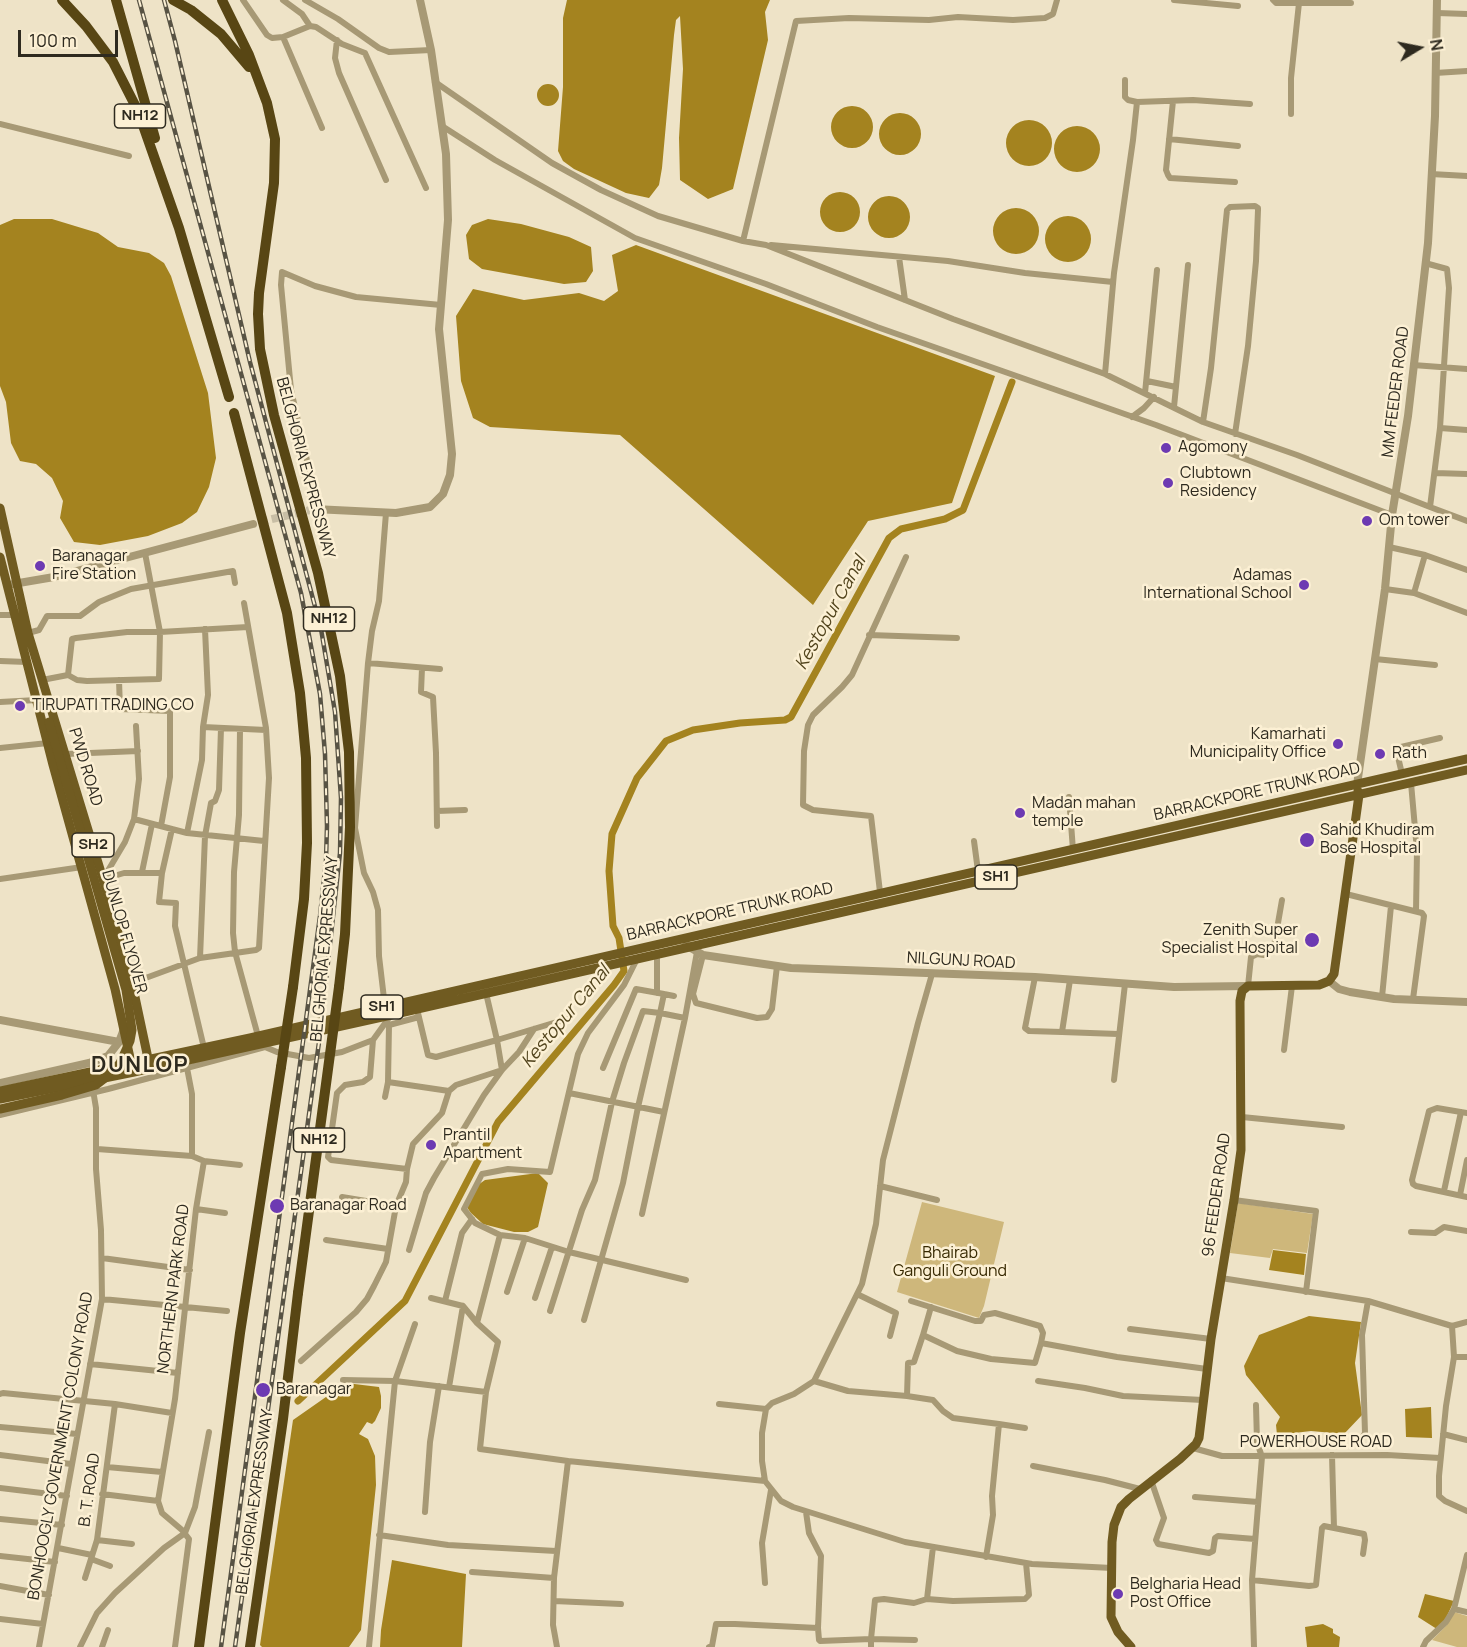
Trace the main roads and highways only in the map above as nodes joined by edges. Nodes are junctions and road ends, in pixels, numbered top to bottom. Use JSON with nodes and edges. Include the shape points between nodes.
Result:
{"nodes":[{"id":1,"x":62,"y":0,"type":"edge"},
{"id":2,"x":116,"y":0,"type":"edge"},
{"id":3,"x":173,"y":0,"type":"edge"},
{"id":4,"x":222,"y":0,"type":"edge"},
{"id":5,"x":258,"y":83,"type":"junction"},
{"id":6,"x":179,"y":228,"type":"junction"},
{"id":7,"x":229,"y":397,"type":"dead end"},
{"id":8,"x":234,"y":413,"type":"dead end"},
{"id":9,"x":0,"y":508,"type":"edge"},
{"id":10,"x":0,"y":557,"type":"edge"},
{"id":11,"x":12,"y":585,"type":"junction"},
{"id":12,"x":42,"y":681,"type":"junction"},
{"id":13,"x":1467,"y":759,"type":"edge"},
{"id":14,"x":1467,"y":770,"type":"edge"},
{"id":15,"x":1358,"y":790,"type":"junction"},
{"id":16,"x":684,"y":943,"type":"junction"},
{"id":17,"x":634,"y":956,"type":"junction"},
{"id":18,"x":388,"y":1009,"type":"junction"},
{"id":19,"x":131,"y":1062,"type":"junction"},
{"id":20,"x":149,"y":1064,"type":"junction"},
{"id":21,"x":134,"y":1072,"type":"junction"},
{"id":22,"x":0,"y":1091,"type":"edge"},
{"id":23,"x":0,"y":1099,"type":"edge"},
{"id":24,"x":4,"y":1111,"type":"edge"},
{"id":25,"x":199,"y":1647,"type":"edge"},
{"id":26,"x":250,"y":1647,"type":"edge"},
{"id":27,"x":1131,"y":1647,"type":"edge"}],
"edges":[{"from":1,"to":6,"type":"highway","number":"NH12","via":[[101,45],[126,85]]},
{"from":2,"to":6,"type":"highway"},
{"from":3,"to":5,"type":"highway","number":"NH12","via":[[221,34]]},
{"from":4,"to":5,"type":"highway"},
{"from":5,"to":26,"type":"highway","name":"BELGHORIA EXPRESSWAY","number":"NH12","bridge":true,"via":[[272,120],[276,158],[259,293],[260,349],[318,573],[340,676],[349,752],[349,872],[339,987]]},
{"from":6,"to":7,"type":"highway","number":"NH12"},
{"from":8,"to":25,"type":"highway","name":"BELGHORIA EXPRESSWAY","number":"NH12","bridge":true,"via":[[286,613],[300,693],[307,843],[293,987],[233,1386]]},
{"from":9,"to":11,"type":"main road","name":"PWD ROAD","number":"SH2"},
{"from":10,"to":11,"type":"main road","name":"PWD ROAD","number":"SH2"},
{"from":11,"to":12,"type":"main road","name":"PWD ROAD","number":"SH2"},
{"from":11,"to":19,"type":"main road","name":"PWD ROAD","number":"SH2","via":[[14,615]]},
{"from":12,"to":20,"type":"main road","name":"PWD ROAD","number":"SH2","via":[[103,879],[132,983]]},
{"from":12,"to":24,"type":"main road","name":"DUNLOP FLYOVER","bridge":true,"via":[[43,704],[126,990],[132,1030],[120,1063],[96,1085]]},
{"from":13,"to":15,"type":"main road","name":"BARRACKPORE TRUNK ROAD","number":"SH1","via":[[1402,774]]},
{"from":14,"to":15,"type":"main road","name":"BARRACKPORE TRUNK ROAD","number":"SH1"},
{"from":15,"to":16,"type":"main road","name":"BARRACKPORE TRUNK ROAD","number":"SH1"},
{"from":15,"to":16,"type":"main road","name":"BARRACKPORE TRUNK ROAD","number":"SH1","via":[[1196,820],[880,892]]},
{"from":15,"to":27,"type":"main road","name":"96 FEEDER ROAD","via":[[1334,974],[1319,985],[1248,986],[1242,991],[1241,1150],[1206,1369],[1199,1438],[1193,1448],[1121,1507],[1112,1542],[1111,1617]]},
{"from":16,"to":17,"type":"main road","name":"BARRACKPORE TRUNK ROAD","number":"SH1"},
{"from":16,"to":17,"type":"main road","name":"BARRACKPORE TRUNK ROAD","number":"SH1","via":[[657,954]]},
{"from":17,"to":18,"type":"main road","name":"BARRACKPORE TRUNK ROAD","number":"SH1","via":[[615,954]]},
{"from":17,"to":18,"type":"main road","name":"BARRACKPORE TRUNK ROAD","number":"SH1","via":[[418,1013]]},
{"from":18,"to":20,"type":"main road","name":"BARRACKPORE TRUNK ROAD","number":"SH1"},
{"from":18,"to":20,"type":"main road","name":"BARRACKPORE TRUNK ROAD","number":"SH1","via":[[204,1048]]},
{"from":19,"to":20,"type":"main road","name":"BARRACKPORE TRUNK ROAD","number":"SH1"},
{"from":19,"to":21,"type":"main road","name":"PWD ROAD","number":"SH2"},
{"from":19,"to":22,"type":"main road","name":"BARRACKPORE TRUNK ROAD","number":"SH1"},
{"from":20,"to":21,"type":"main road","name":"BARRACKPORE TRUNK ROAD","number":"SH1"},
{"from":21,"to":23,"type":"main road","name":"BARRACKPORE TRUNK ROAD","number":"SH1"}]}
